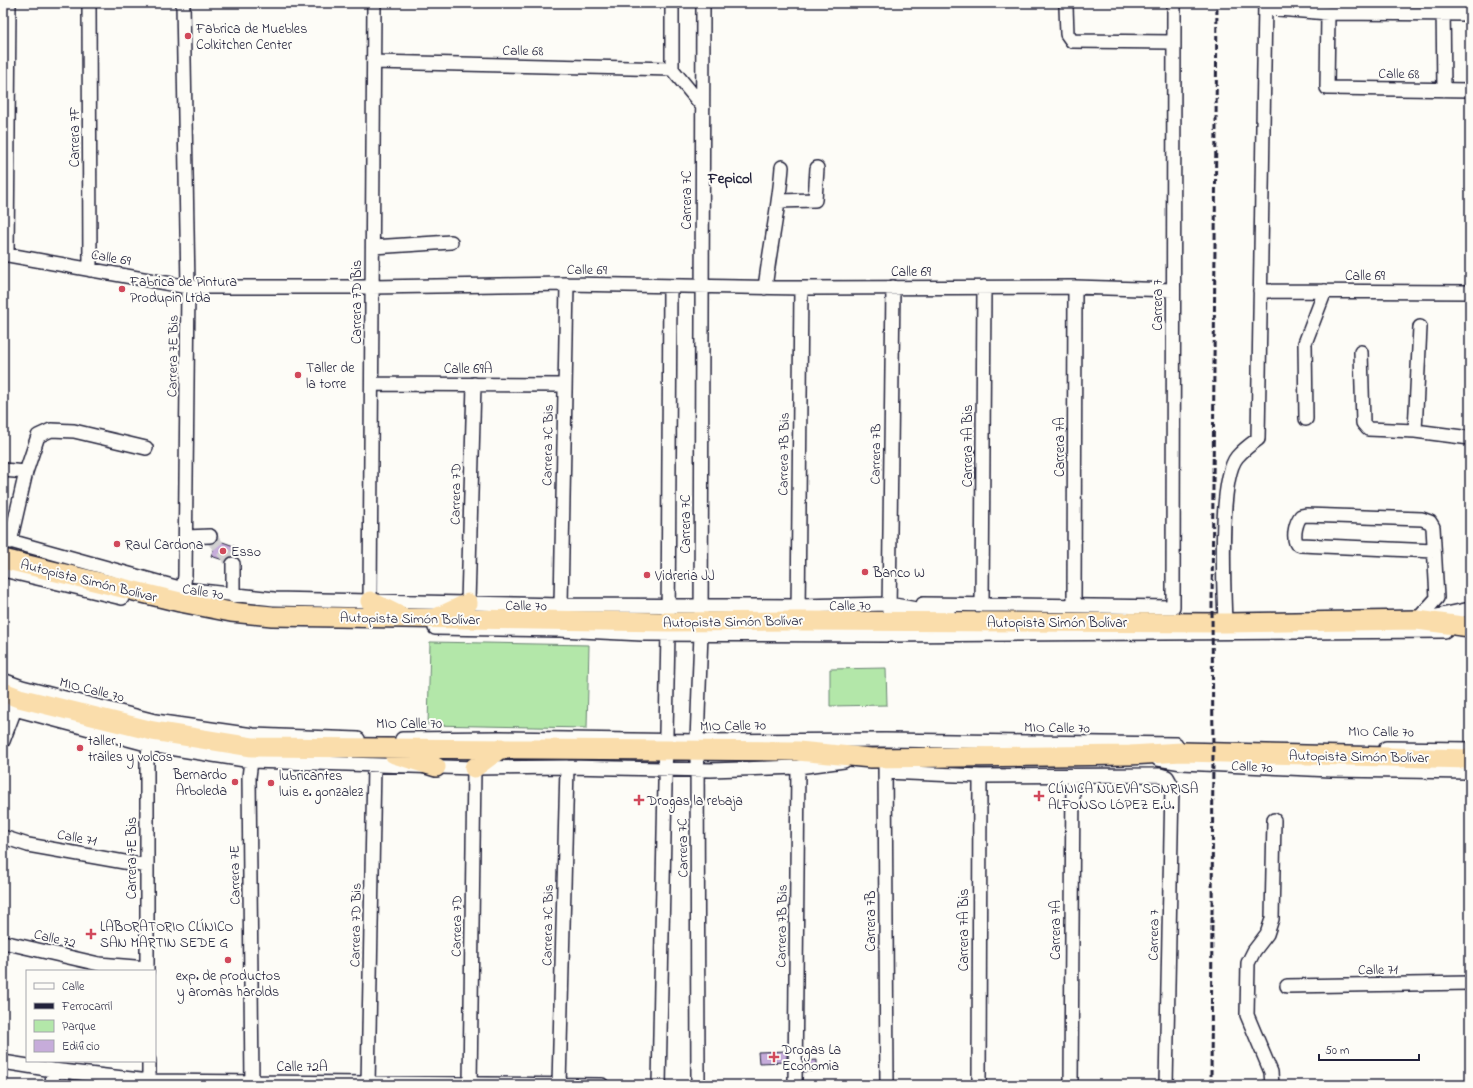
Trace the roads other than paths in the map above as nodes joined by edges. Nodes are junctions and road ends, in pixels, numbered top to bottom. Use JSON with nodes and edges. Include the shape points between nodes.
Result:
{"nodes":[{"id":1,"x":8,"y":3,"type":"edge"},
{"id":2,"x":90,"y":3,"type":"edge"},
{"id":3,"x":183,"y":3,"type":"edge"},
{"id":4,"x":374,"y":3,"type":"edge"},
{"id":5,"x":672,"y":3,"type":"edge"},
{"id":6,"x":703,"y":3,"type":"edge"},
{"id":7,"x":1174,"y":3,"type":"edge"},
{"id":8,"x":1265,"y":5,"type":"edge"},
{"id":9,"x":1066,"y":8,"type":"dead end"},
{"id":10,"x":1443,"y":8,"type":"edge"},
{"id":11,"x":1328,"y":13,"type":"junction"},
{"id":12,"x":1470,"y":14,"type":"edge"},
{"id":13,"x":1173,"y":42,"type":"junction"},
{"id":14,"x":374,"y":62,"type":"junction"},
{"id":15,"x":672,"y":69,"type":"junction"},
{"id":16,"x":1444,"y":90,"type":"junction"},
{"id":17,"x":1470,"y":90,"type":"edge"},
{"id":18,"x":703,"y":107,"type":"junction"},
{"id":19,"x":782,"y":167,"type":"dead end"},
{"id":20,"x":817,"y":168,"type":"dead end"},
{"id":21,"x":779,"y":201,"type":"junction"},
{"id":22,"x":451,"y":242,"type":"dead end"},
{"id":23,"x":373,"y":247,"type":"junction"},
{"id":24,"x":5,"y":254,"type":"edge"},
{"id":25,"x":90,"y":270,"type":"junction"},
{"id":26,"x":567,"y":284,"type":"junction"},
{"id":27,"x":670,"y":286,"type":"junction"},
{"id":28,"x":188,"y":287,"type":"junction"},
{"id":29,"x":372,"y":287,"type":"junction"},
{"id":30,"x":702,"y":287,"type":"junction"},
{"id":31,"x":893,"y":287,"type":"junction"},
{"id":32,"x":984,"y":287,"type":"junction"},
{"id":33,"x":1075,"y":287,"type":"junction"},
{"id":34,"x":765,"y":288,"type":"junction"},
{"id":35,"x":801,"y":288,"type":"junction"},
{"id":36,"x":1173,"y":290,"type":"junction"},
{"id":37,"x":1260,"y":291,"type":"junction"},
{"id":38,"x":1325,"y":291,"type":"junction"},
{"id":39,"x":1470,"y":292,"type":"edge"},
{"id":40,"x":1420,"y":327,"type":"dead end"},
{"id":41,"x":1361,"y":352,"type":"dead end"},
{"id":42,"x":372,"y":384,"type":"junction"},
{"id":43,"x":474,"y":384,"type":"junction"},
{"id":44,"x":564,"y":384,"type":"junction"},
{"id":45,"x":1306,"y":419,"type":"dead end"},
{"id":46,"x":1415,"y":432,"type":"junction"},
{"id":47,"x":1470,"y":438,"type":"edge"},
{"id":48,"x":146,"y":448,"type":"dead end"},
{"id":49,"x":3,"y":470,"type":"edge"},
{"id":50,"x":26,"y":472,"type":"junction"},
{"id":51,"x":210,"y":536,"type":"dead end"},
{"id":52,"x":186,"y":537,"type":"junction"},
{"id":53,"x":5,"y":547,"type":"edge"},
{"id":54,"x":1434,"y":551,"type":"junction"},
{"id":55,"x":233,"y":564,"type":"tunnel mouth"},
{"id":56,"x":3,"y":570,"type":"edge"},
{"id":57,"x":183,"y":589,"type":"junction"},
{"id":58,"x":232,"y":596,"type":"junction"},
{"id":59,"x":370,"y":601,"type":"junction"},
{"id":60,"x":468,"y":604,"type":"junction"},
{"id":61,"x":561,"y":606,"type":"junction"},
{"id":62,"x":1074,"y":606,"type":"junction"},
{"id":63,"x":1470,"y":609,"type":"edge"},
{"id":64,"x":889,"y":612,"type":"junction"},
{"id":65,"x":798,"y":613,"type":"junction"},
{"id":66,"x":981,"y":613,"type":"junction"},
{"id":67,"x":403,"y":618,"type":"junction"},
{"id":68,"x":435,"y":619,"type":"junction"},
{"id":69,"x":668,"y":620,"type":"junction"},
{"id":70,"x":700,"y":620,"type":"junction"},
{"id":71,"x":1417,"y":620,"type":"junction"},
{"id":72,"x":1225,"y":623,"type":"junction"},
{"id":73,"x":1470,"y":627,"type":"edge"},
{"id":74,"x":1470,"y":635,"type":"edge"},
{"id":75,"x":3,"y":680,"type":"edge"},
{"id":76,"x":3,"y":692,"type":"edge"},
{"id":77,"x":9,"y":708,"type":"edge"},
{"id":78,"x":3,"y":741,"type":"edge"},
{"id":79,"x":150,"y":745,"type":"junction"},
{"id":80,"x":697,"y":746,"type":"junction"},
{"id":81,"x":501,"y":748,"type":"junction"},
{"id":82,"x":1470,"y":749,"type":"edge"},
{"id":83,"x":666,"y":753,"type":"junction"},
{"id":84,"x":1130,"y":755,"type":"junction"},
{"id":85,"x":375,"y":757,"type":"junction"},
{"id":86,"x":1470,"y":759,"type":"edge"},
{"id":87,"x":251,"y":761,"type":"junction"},
{"id":88,"x":880,"y":763,"type":"junction"},
{"id":89,"x":567,"y":766,"type":"junction"},
{"id":90,"x":436,"y":767,"type":"joint"},
{"id":91,"x":798,"y":767,"type":"junction"},
{"id":92,"x":474,"y":768,"type":"junction"},
{"id":93,"x":697,"y":770,"type":"junction"},
{"id":94,"x":1470,"y":772,"type":"edge"},
{"id":95,"x":980,"y":776,"type":"junction"},
{"id":96,"x":1073,"y":776,"type":"junction"},
{"id":97,"x":1274,"y":820,"type":"dead end"},
{"id":98,"x":3,"y":837,"type":"edge"},
{"id":99,"x":146,"y":866,"type":"junction"},
{"id":100,"x":3,"y":942,"type":"edge"},
{"id":101,"x":147,"y":969,"type":"edge"},
{"id":102,"x":1470,"y":983,"type":"edge"},
{"id":103,"x":1287,"y":986,"type":"dead end"},
{"id":104,"x":3,"y":1062,"type":"edge"},
{"id":105,"x":149,"y":1062,"type":"edge"},
{"id":106,"x":53,"y":1070,"type":"junction"},
{"id":107,"x":149,"y":1083,"type":"edge"},
{"id":108,"x":253,"y":1083,"type":"edge"},
{"id":109,"x":368,"y":1084,"type":"edge"},
{"id":110,"x":470,"y":1084,"type":"edge"},
{"id":111,"x":560,"y":1084,"type":"edge"},
{"id":112,"x":52,"y":1085,"type":"edge"},
{"id":113,"x":602,"y":1085,"type":"edge"},
{"id":114,"x":659,"y":1085,"type":"edge"},
{"id":115,"x":698,"y":1085,"type":"edge"},
{"id":116,"x":795,"y":1085,"type":"edge"},
{"id":117,"x":886,"y":1085,"type":"edge"},
{"id":118,"x":979,"y":1085,"type":"edge"},
{"id":119,"x":1071,"y":1085,"type":"edge"},
{"id":120,"x":1166,"y":1085,"type":"edge"},
{"id":121,"x":1272,"y":1085,"type":"edge"}],
"edges":[{"from":1,"to":24,"type":"street"},
{"from":2,"to":25,"type":"street","name":"Carrera 7F"},
{"from":3,"to":28,"type":"street","name":"Carrera 7E Bis"},
{"from":4,"to":14,"type":"street","name":"Carrera 7D Bis"},
{"from":5,"to":15,"type":"street"},
{"from":6,"to":18,"type":"street","name":"Carrera 7C"},
{"from":7,"to":13,"type":"street","name":"Carrera 7"},
{"from":8,"to":11,"type":"street"},
{"from":8,"to":37,"type":"street"},
{"from":9,"to":13,"type":"street","via":[[1067,34],[1072,40]]},
{"from":10,"to":11,"type":"street"},
{"from":10,"to":12,"type":"street"},
{"from":10,"to":16,"type":"street"},
{"from":11,"to":16,"type":"street","name":"Calle 68","via":[[1327,88]]},
{"from":13,"to":36,"type":"street","name":"Carrera 7"},
{"from":14,"to":15,"type":"street","name":"Calle 68"},
{"from":14,"to":23,"type":"street","name":"Carrera 7D Bis"},
{"from":15,"to":18,"type":"street"},
{"from":16,"to":17,"type":"street","name":"Calle 68"},
{"from":18,"to":30,"type":"street","name":"Carrera 7C"},
{"from":19,"to":21,"type":"street"},
{"from":20,"to":21,"type":"street","via":[[815,200]]},
{"from":21,"to":34,"type":"street"},
{"from":22,"to":23,"type":"street"},
{"from":23,"to":29,"type":"street","name":"Carrera 7D Bis"},
{"from":24,"to":25,"type":"street","name":"Calle 69"},
{"from":25,"to":28,"type":"street","name":"Calle 69"},
{"from":26,"to":27,"type":"street","name":"Calle 69"},
{"from":26,"to":29,"type":"street","name":"Calle 69"},
{"from":26,"to":44,"type":"street","name":"Carrera 7C Bis"},
{"from":27,"to":30,"type":"street","name":"Calle 69"},
{"from":27,"to":69,"type":"street","name":"Carrera 7C"},
{"from":28,"to":29,"type":"street","name":"Calle 69"},
{"from":28,"to":52,"type":"street","name":"Carrera 7E Bis"},
{"from":29,"to":42,"type":"street","name":"Carrera 7D Bis"},
{"from":30,"to":34,"type":"street","name":"Calle 69"},
{"from":30,"to":70,"type":"street","name":"Carrera 7C"},
{"from":31,"to":32,"type":"street","name":"Calle 69"},
{"from":31,"to":35,"type":"street","name":"Calle 69"},
{"from":31,"to":64,"type":"street","name":"Carrera 7B"},
{"from":32,"to":33,"type":"street","name":"Calle 69"},
{"from":32,"to":66,"type":"street","name":"Carrera 7A Bis"},
{"from":33,"to":36,"type":"street","name":"Calle 69"},
{"from":33,"to":62,"type":"street","name":"Carrera 7A"},
{"from":34,"to":35,"type":"street","name":"Calle 69"},
{"from":35,"to":65,"type":"street","name":"Carrera 7B Bis"},
{"from":36,"to":62,"type":"street","name":"Carrera 7","via":[[1173,607]]},
{"from":37,"to":38,"type":"street","name":"Calle 69"},
{"from":37,"to":72,"type":"street","via":[[1258,439],[1236,457],[1224,502]]},
{"from":38,"to":39,"type":"street","name":"Calle 69"},
{"from":38,"to":45,"type":"street","via":[[1305,342]]},
{"from":40,"to":46,"type":"street"},
{"from":41,"to":46,"type":"street","via":[[1365,426],[1368,429]]},
{"from":42,"to":43,"type":"street","name":"Calle 69A"},
{"from":42,"to":59,"type":"street","name":"Carrera 7D Bis"},
{"from":43,"to":44,"type":"street","name":"Calle 69A"},
{"from":43,"to":60,"type":"street","name":"Carrera 7D"},
{"from":44,"to":61,"type":"street","name":"Carrera 7C Bis"},
{"from":46,"to":47,"type":"street"},
{"from":48,"to":50,"type":"street","via":[[74,431],[51,430],[38,436]]},
{"from":49,"to":50,"type":"street"},
{"from":50,"to":53,"type":"street"},
{"from":51,"to":52,"type":"street"},
{"from":52,"to":57,"type":"street","name":"Carrera 7E Bis"},
{"from":53,"to":57,"type":"street","name":"Calle 70"},
{"from":53,"to":67,"type":"highway","name":"Autopista Simón Bolívar","via":[[180,602],[231,612],[272,616]]},
{"from":54,"to":54,"type":"street","via":[[1301,545],[1294,539],[1298,520],[1302,516],[1422,519],[1430,522],[1433,527]]},
{"from":54,"to":71,"type":"street","via":[[1437,598]]},
{"from":55,"to":58,"type":"street"},
{"from":56,"to":69,"type":"street","via":[[178,611],[271,625]]},
{"from":57,"to":58,"type":"street","name":"Calle 70"},
{"from":58,"to":59,"type":"street","name":"Calle 70"},
{"from":59,"to":60,"type":"street","name":"Calle 70"},
{"from":59,"to":67,"type":"highway"},
{"from":60,"to":61,"type":"street","name":"Calle 70"},
{"from":60,"to":68,"type":"highway"},
{"from":61,"to":69,"type":"street","name":"Calle 70"},
{"from":62,"to":66,"type":"street"},
{"from":63,"to":71,"type":"street"},
{"from":64,"to":65,"type":"highway","name":"Autopista Simón Bolívar"},
{"from":64,"to":66,"type":"highway","name":"Autopista Simón Bolívar"},
{"from":65,"to":70,"type":"highway","name":"Autopista Simón Bolívar"},
{"from":66,"to":72,"type":"highway","name":"Autopista Simón Bolívar"},
{"from":67,"to":68,"type":"highway","name":"Autopista Simón Bolívar"},
{"from":68,"to":69,"type":"highway","name":"Autopista Simón Bolívar"},
{"from":69,"to":70,"type":"highway","name":"Autopista Simón Bolívar"},
{"from":69,"to":83,"type":"street","name":"Carrera 7C"},
{"from":70,"to":74,"type":"street","via":[[981,635],[1450,631]]},
{"from":70,"to":80,"type":"street","name":"Carrera 7C"},
{"from":71,"to":72,"type":"highway","name":"Autopista Simón Bolívar"},
{"from":71,"to":73,"type":"highway","name":"Autopista Simón Bolívar"},
{"from":75,"to":83,"type":"street","name":"MIO Calle 70","via":[[155,722],[253,735],[376,739],[501,738]]},
{"from":76,"to":85,"type":"highway","via":[[153,731],[252,746]]},
{"from":77,"to":78,"type":"street"},
{"from":77,"to":79,"type":"street"},
{"from":79,"to":87,"type":"street"},
{"from":79,"to":99,"type":"street","name":"Carrera 7E Bis","via":[[147,759]]},
{"from":80,"to":82,"type":"street","name":"MIO Calle 70","via":[[886,740]]},
{"from":80,"to":83,"type":"highway"},
{"from":80,"to":88,"type":"highway","name":"Autopista Simón Bolívar","via":[[798,751]]},
{"from":80,"to":93,"type":"street","name":"Carrera 7C"},
{"from":81,"to":83,"type":"highway"},
{"from":81,"to":85,"type":"highway"},
{"from":81,"to":92,"type":"highway"},
{"from":83,"to":89,"type":"street"},
{"from":83,"to":93,"type":"street"},
{"from":83,"to":114,"type":"street","name":"Carrera 7C"},
{"from":84,"to":86,"type":"highway","name":"Autopista Simón Bolívar","via":[[1213,752]]},
{"from":84,"to":88,"type":"highway","name":"Autopista Simón Bolívar"},
{"from":84,"to":94,"type":"street","name":"Calle 70","via":[[1213,765]]},
{"from":85,"to":87,"type":"street"},
{"from":85,"to":90,"type":"highway"},
{"from":85,"to":109,"type":"street","name":"Carrera 7D Bis"},
{"from":87,"to":108,"type":"street","name":"Carrera 7E","via":[[249,777]]},
{"from":88,"to":91,"type":"street"},
{"from":88,"to":95,"type":"street"},
{"from":88,"to":117,"type":"street","name":"Carrera 7B"},
{"from":89,"to":92,"type":"street"},
{"from":89,"to":111,"type":"street","name":"Carrera 7C Bis"},
{"from":90,"to":92,"type":"street"},
{"from":91,"to":93,"type":"street"},
{"from":91,"to":116,"type":"street","name":"Carrera 7B Bis"},
{"from":92,"to":110,"type":"street","name":"Carrera 7D"},
{"from":93,"to":115,"type":"street","name":"Carrera 7C"},
{"from":95,"to":96,"type":"street"},
{"from":95,"to":118,"type":"street","name":"Carrera 7A Bis"},
{"from":96,"to":119,"type":"street","name":"Carrera 7A"},
{"from":96,"to":120,"type":"street","name":"Carrera 7","via":[[1160,775],[1167,777],[1172,786]]},
{"from":97,"to":121,"type":"street","via":[[1272,919],[1267,934],[1248,962],[1247,1015],[1271,1072]]},
{"from":98,"to":99,"type":"street","name":"Calle 71","via":[[28,845]]},
{"from":99,"to":101,"type":"street","name":"Carrera 7E Bis"},
{"from":100,"to":101,"type":"street","name":"Calle 72","via":[[99,964]]},
{"from":102,"to":103,"type":"street","name":"Calle 71"},
{"from":104,"to":106,"type":"street","name":"Calle 72A"},
{"from":105,"to":107,"type":"street"},
{"from":106,"to":107,"type":"street","name":"Calle 72A"},
{"from":106,"to":112,"type":"street"},
{"from":107,"to":108,"type":"street","name":"Calle 72A"},
{"from":108,"to":109,"type":"street","name":"Calle 72A"},
{"from":109,"to":110,"type":"street","name":"Calle 72A"},
{"from":110,"to":111,"type":"street","name":"Calle 72A"},
{"from":111,"to":113,"type":"street","name":"Calle 72A"}]}
